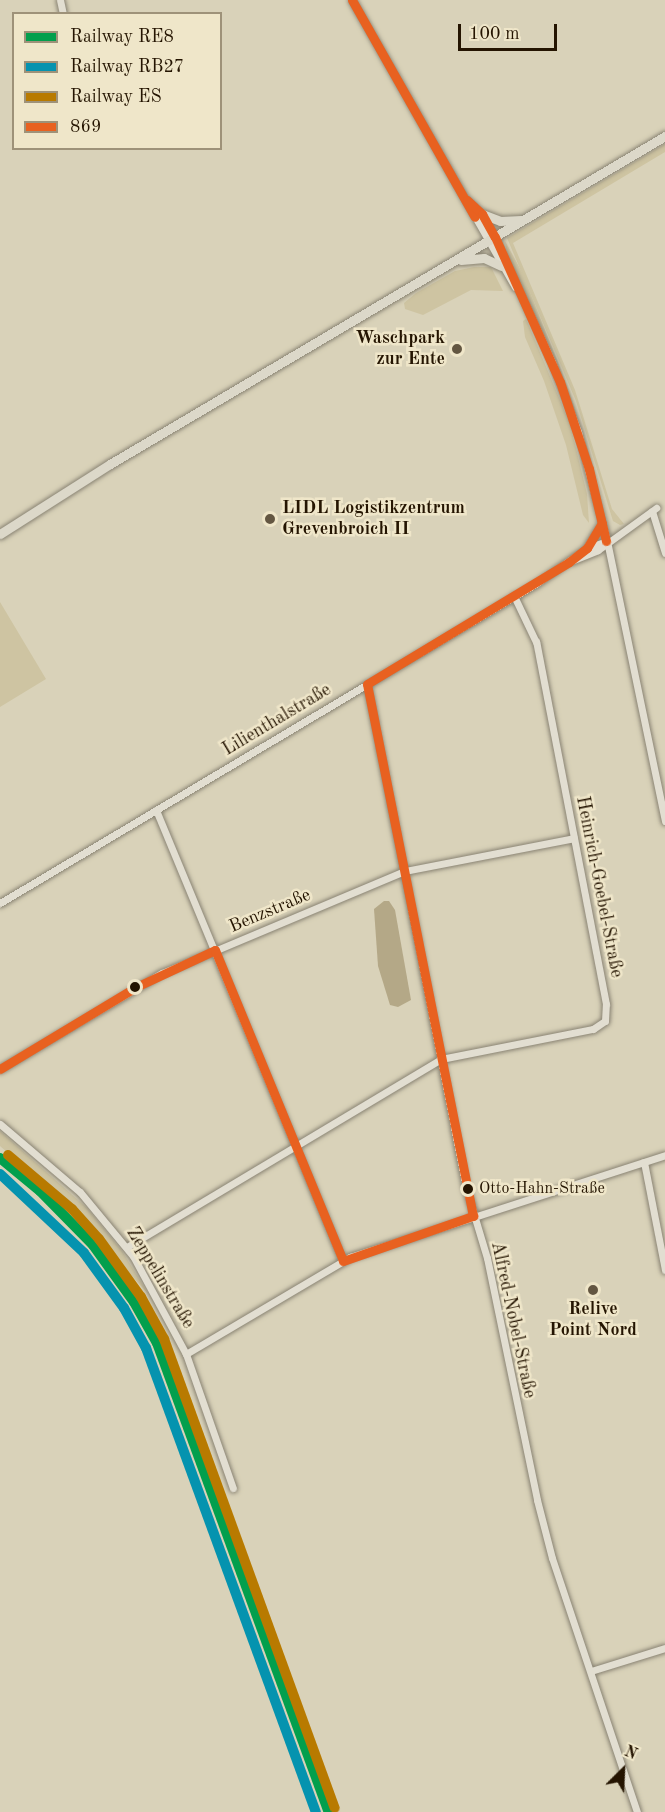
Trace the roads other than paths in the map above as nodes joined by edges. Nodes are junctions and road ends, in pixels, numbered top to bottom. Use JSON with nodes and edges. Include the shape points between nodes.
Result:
{"nodes":[{"id":1,"x":352,"y":0,"type":"edge"},
{"id":2,"x":665,"y":136,"type":"edge"},
{"id":3,"x":467,"y":200,"type":"junction"},
{"id":4,"x":482,"y":214,"type":"junction"},
{"id":5,"x":523,"y":220,"type":"junction"},
{"id":6,"x":491,"y":239,"type":"junction"},
{"id":7,"x":450,"y":263,"type":"junction"},
{"id":8,"x":501,"y":266,"type":"junction"},
{"id":9,"x":520,"y":294,"type":"junction"},
{"id":10,"x":602,"y":523,"type":"junction"},
{"id":11,"x":0,"y":534,"type":"edge"},
{"id":12,"x":607,"y":541,"type":"junction"},
{"id":13,"x":587,"y":548,"type":"junction"},
{"id":14,"x":665,"y":553,"type":"edge"},
{"id":15,"x":569,"y":562,"type":"junction"},
{"id":16,"x":514,"y":596,"type":"junction"},
{"id":17,"x":367,"y":684,"type":"junction"},
{"id":18,"x":156,"y":810,"type":"junction"},
{"id":19,"x":665,"y":821,"type":"edge"},
{"id":20,"x":574,"y":838,"type":"junction"},
{"id":21,"x":405,"y":871,"type":"junction"},
{"id":22,"x":0,"y":903,"type":"edge"},
{"id":23,"x":215,"y":950,"type":"junction"},
{"id":24,"x":441,"y":1059,"type":"junction"},
{"id":25,"x":0,"y":1069,"type":"edge"},
{"id":26,"x":0,"y":1124,"type":"edge"},
{"id":27,"x":296,"y":1145,"type":"junction"},
{"id":28,"x":665,"y":1155,"type":"edge"},
{"id":29,"x":644,"y":1162,"type":"junction"},
{"id":30,"x":472,"y":1216,"type":"junction"},
{"id":31,"x":127,"y":1246,"type":"junction"},
{"id":32,"x":343,"y":1261,"type":"junction"},
{"id":33,"x":665,"y":1270,"type":"edge"},
{"id":34,"x":186,"y":1354,"type":"junction"},
{"id":35,"x":232,"y":1488,"type":"dead end"},
{"id":36,"x":665,"y":1648,"type":"edge"},
{"id":37,"x":591,"y":1671,"type":"junction"},
{"id":38,"x":637,"y":1812,"type":"edge"}],
"edges":[{"from":1,"to":3,"type":"street"},
{"from":2,"to":5,"type":"main road"},
{"from":3,"to":4,"type":"street"},
{"from":3,"to":6,"type":"street"},
{"from":4,"to":5,"type":"main road","via":[[500,221]]},
{"from":4,"to":6,"type":"street"},
{"from":5,"to":6,"type":"main road"},
{"from":6,"to":7,"type":"main road"},
{"from":6,"to":8,"type":"street"},
{"from":6,"to":9,"type":"street"},
{"from":7,"to":8,"type":"main road","via":[[481,257]]},
{"from":7,"to":11,"type":"main road"},
{"from":8,"to":9,"type":"street"},
{"from":9,"to":10,"type":"street","via":[[567,400]]},
{"from":10,"to":12,"type":"street"},
{"from":10,"to":13,"type":"street","name":"Lilienthalstraße"},
{"from":12,"to":13,"type":"street","name":"Lilienthalstraße"},
{"from":12,"to":14,"type":"street","name":"Lilienthalstraße","via":[[654,509]]},
{"from":12,"to":15,"type":"street","name":"Lilienthalstraße","via":[[592,554]]},
{"from":12,"to":19,"type":"street"},
{"from":13,"to":15,"type":"street","name":"Lilienthalstraße"},
{"from":15,"to":16,"type":"street","name":"Lilienthalstraße"},
{"from":16,"to":17,"type":"street","name":"Lilienthalstraße"},
{"from":16,"to":20,"type":"street","name":"Heinrich-Goebel-Straße","via":[[536,642]]},
{"from":17,"to":18,"type":"street","name":"Lilienthalstraße"},
{"from":17,"to":21,"type":"street","name":"Alfred-Nobel-Straße"},
{"from":18,"to":22,"type":"street","name":"Lilienthalstraße"},
{"from":18,"to":23,"type":"street"},
{"from":20,"to":21,"type":"street","name":"Benzstraße"},
{"from":20,"to":24,"type":"street","name":"Heinrich-Goebel-Straße","via":[[606,1004],[605,1021],[593,1029]]},
{"from":21,"to":23,"type":"street","name":"Benzstraße"},
{"from":21,"to":24,"type":"street","name":"Alfred-Nobel-Straße"},
{"from":23,"to":25,"type":"street","name":"Benzstraße","via":[[136,987]]},
{"from":23,"to":27,"type":"street"},
{"from":24,"to":27,"type":"street"},
{"from":24,"to":30,"type":"street","name":"Alfred-Nobel-Straße"},
{"from":26,"to":31,"type":"street","name":"Zeppelinstraße","via":[[70,1182]]},
{"from":27,"to":31,"type":"street"},
{"from":27,"to":32,"type":"street"},
{"from":28,"to":29,"type":"street"},
{"from":29,"to":30,"type":"street"},
{"from":29,"to":33,"type":"street"},
{"from":30,"to":32,"type":"street"},
{"from":30,"to":37,"type":"street","name":"Alfred-Nobel-Straße","via":[[487,1258],[544,1529]]},
{"from":31,"to":34,"type":"street","name":"Zeppelinstraße"},
{"from":32,"to":34,"type":"street"},
{"from":34,"to":35,"type":"street","name":"Zeppelinstraße"},
{"from":36,"to":37,"type":"street"},
{"from":37,"to":38,"type":"street","name":"Alfred-Nobel-Straße"}]}
